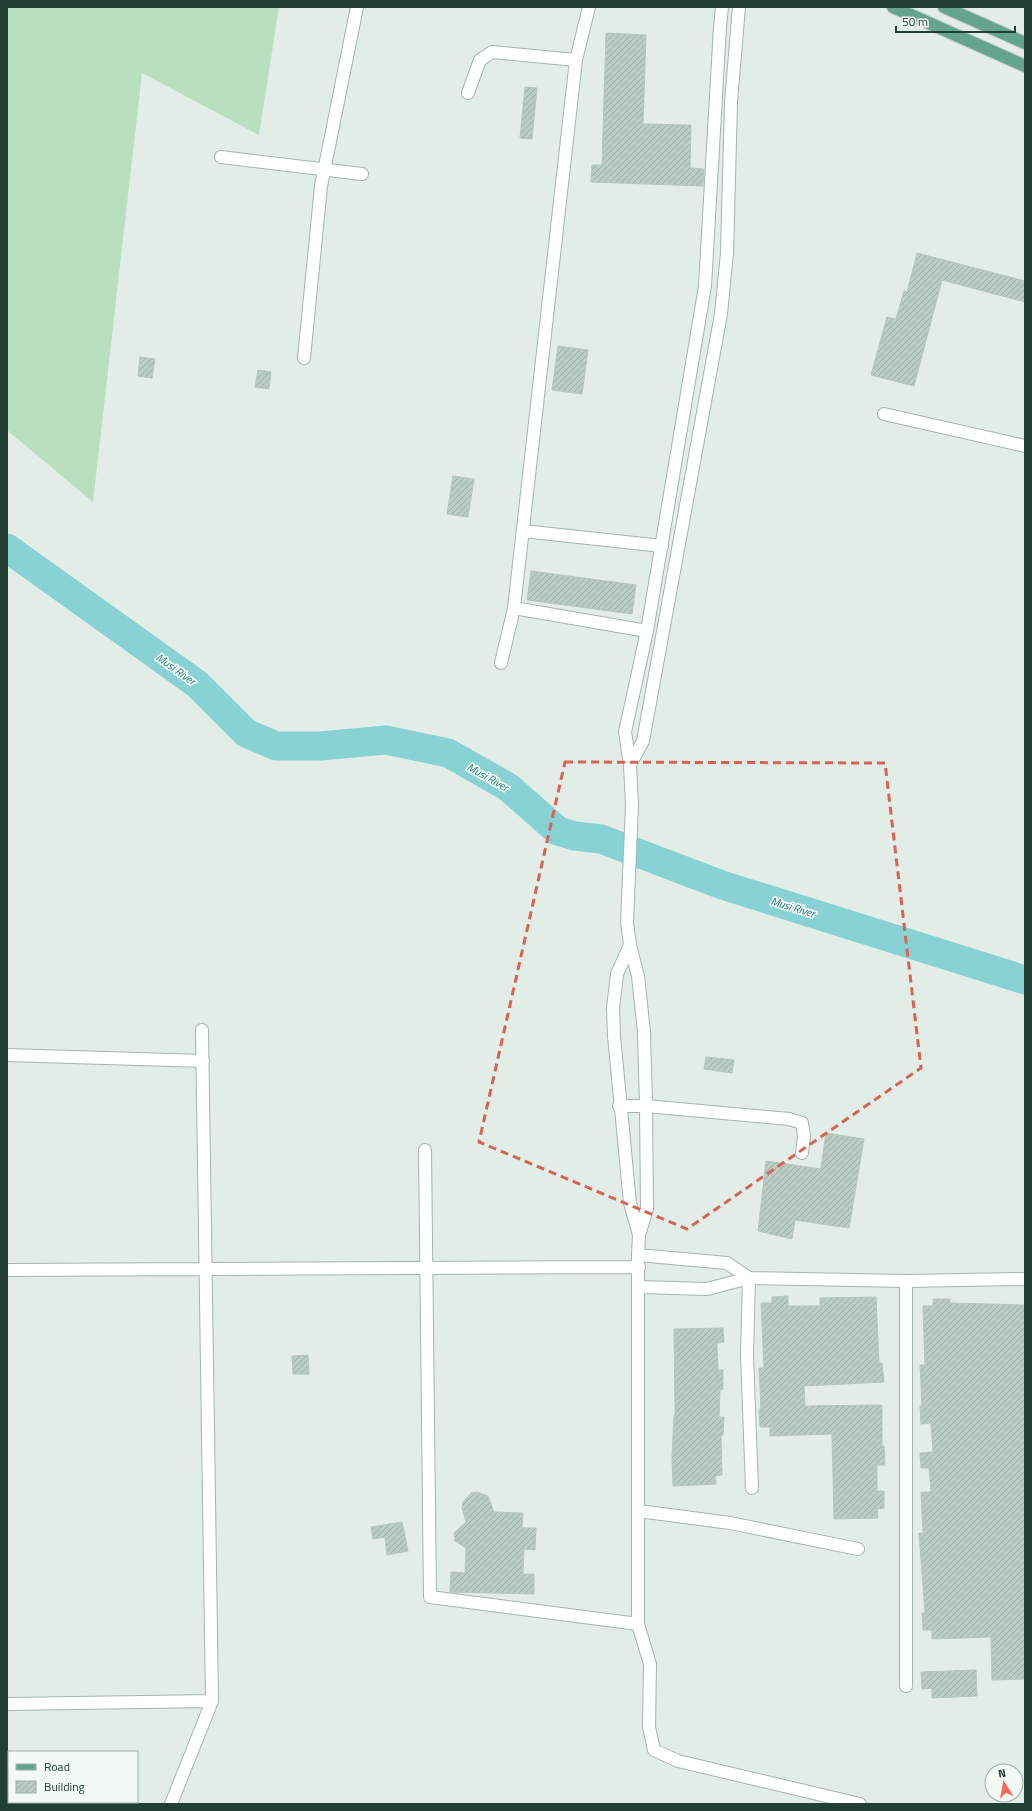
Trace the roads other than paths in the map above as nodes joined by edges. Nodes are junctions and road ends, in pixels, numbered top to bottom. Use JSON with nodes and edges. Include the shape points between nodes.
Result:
{"nodes":[{"id":1,"x":357,"y":7,"type":"edge"},
{"id":2,"x":589,"y":7,"type":"edge"},
{"id":3,"x":722,"y":7,"type":"edge"},
{"id":4,"x":740,"y":7,"type":"edge"},
{"id":5,"x":893,"y":7,"type":"edge"},
{"id":6,"x":944,"y":7,"type":"edge"},
{"id":7,"x":719,"y":42,"type":"junction"},
{"id":8,"x":736,"y":44,"type":"junction"},
{"id":9,"x":1025,"y":44,"type":"edge"},
{"id":10,"x":576,"y":60,"type":"junction"},
{"id":11,"x":1025,"y":66,"type":"edge"},
{"id":12,"x":468,"y":93,"type":"dead end"},
{"id":13,"x":221,"y":157,"type":"dead end"},
{"id":14,"x":325,"y":169,"type":"junction"},
{"id":15,"x":362,"y":174,"type":"dead end"},
{"id":16,"x":711,"y":190,"type":"junction"},
{"id":17,"x":728,"y":191,"type":"junction"},
{"id":18,"x":706,"y":281,"type":"junction"},
{"id":19,"x":724,"y":286,"type":"junction"},
{"id":20,"x":304,"y":358,"type":"dead end"},
{"id":21,"x":688,"y":394,"type":"junction"},
{"id":22,"x":705,"y":398,"type":"junction"},
{"id":23,"x":884,"y":414,"type":"dead end"},
{"id":24,"x":1025,"y":446,"type":"edge"},
{"id":25,"x":677,"y":455,"type":"junction"},
{"id":26,"x":694,"y":461,"type":"junction"},
{"id":27,"x":523,"y":531,"type":"junction"},
{"id":28,"x":662,"y":546,"type":"junction"},
{"id":29,"x":514,"y":608,"type":"junction"},
{"id":30,"x":647,"y":631,"type":"junction"},
{"id":31,"x":501,"y":663,"type":"dead end"},
{"id":32,"x":630,"y":765,"type":"junction"},
{"id":33,"x":630,"y":945,"type":"junction"},
{"id":34,"x":202,"y":1030,"type":"dead end"},
{"id":35,"x":7,"y":1055,"type":"edge"},
{"id":36,"x":203,"y":1061,"type":"junction"},
{"id":37,"x":619,"y":1106,"type":"junction"},
{"id":38,"x":646,"y":1106,"type":"junction"},
{"id":39,"x":425,"y":1150,"type":"dead end"},
{"id":40,"x":802,"y":1153,"type":"dead end"},
{"id":41,"x":640,"y":1235,"type":"junction"},
{"id":42,"x":639,"y":1261,"type":"junction"},
{"id":43,"x":426,"y":1268,"type":"junction"},
{"id":44,"x":7,"y":1270,"type":"edge"},
{"id":45,"x":206,"y":1270,"type":"junction"},
{"id":46,"x":749,"y":1278,"type":"junction"},
{"id":47,"x":1025,"y":1279,"type":"edge"},
{"id":48,"x":906,"y":1281,"type":"junction"},
{"id":49,"x":639,"y":1288,"type":"junction"},
{"id":50,"x":752,"y":1488,"type":"dead end"},
{"id":51,"x":638,"y":1511,"type":"junction"},
{"id":52,"x":858,"y":1549,"type":"dead end"},
{"id":53,"x":638,"y":1624,"type":"junction"},
{"id":54,"x":906,"y":1686,"type":"dead end"},
{"id":55,"x":212,"y":1701,"type":"junction"},
{"id":56,"x":7,"y":1704,"type":"edge"},
{"id":57,"x":171,"y":1804,"type":"edge"},
{"id":58,"x":860,"y":1804,"type":"edge"}],
"edges":[{"from":1,"to":14,"type":"street"},
{"from":2,"to":10,"type":"street"},
{"from":3,"to":7,"type":"street"},
{"from":4,"to":8,"type":"street"},
{"from":5,"to":11,"type":"main road"},
{"from":6,"to":9,"type":"main road"},
{"from":7,"to":8,"type":"street"},
{"from":7,"to":16,"type":"street"},
{"from":8,"to":17,"type":"street"},
{"from":10,"to":12,"type":"street","via":[[492,52],[480,60]]},
{"from":10,"to":27,"type":"street"},
{"from":13,"to":14,"type":"street"},
{"from":14,"to":15,"type":"street"},
{"from":14,"to":20,"type":"street","via":[[321,186]]},
{"from":16,"to":17,"type":"street"},
{"from":16,"to":18,"type":"street"},
{"from":17,"to":19,"type":"street"},
{"from":18,"to":19,"type":"street"},
{"from":18,"to":21,"type":"street"},
{"from":19,"to":22,"type":"street"},
{"from":21,"to":22,"type":"street"},
{"from":21,"to":25,"type":"street"},
{"from":22,"to":26,"type":"street"},
{"from":23,"to":24,"type":"street"},
{"from":25,"to":26,"type":"street"},
{"from":25,"to":28,"type":"street"},
{"from":26,"to":32,"type":"street","via":[[643,741]]},
{"from":27,"to":28,"type":"street"},
{"from":27,"to":29,"type":"street"},
{"from":28,"to":30,"type":"street"},
{"from":29,"to":30,"type":"street"},
{"from":29,"to":31,"type":"street"},
{"from":30,"to":32,"type":"street","via":[[626,732]]},
{"from":32,"to":33,"type":"street","via":[[632,805],[627,923]]},
{"from":33,"to":37,"type":"street","via":[[617,974],[613,1008]]},
{"from":33,"to":38,"type":"street","via":[[638,976],[644,1024]]},
{"from":34,"to":36,"type":"street"},
{"from":35,"to":36,"type":"street"},
{"from":36,"to":45,"type":"street"},
{"from":37,"to":38,"type":"street"},
{"from":37,"to":41,"type":"street","via":[[630,1202]]},
{"from":38,"to":40,"type":"street","via":[[789,1119],[802,1123]]},
{"from":38,"to":41,"type":"street","via":[[647,1209]]},
{"from":39,"to":43,"type":"street"},
{"from":41,"to":42,"type":"street"},
{"from":42,"to":43,"type":"street"},
{"from":42,"to":46,"type":"street","via":[[727,1263]]},
{"from":42,"to":49,"type":"street"},
{"from":43,"to":45,"type":"street"},
{"from":43,"to":53,"type":"street","via":[[430,1597]]},
{"from":44,"to":45,"type":"street"},
{"from":45,"to":55,"type":"street"},
{"from":46,"to":48,"type":"street"},
{"from":46,"to":49,"type":"street","via":[[707,1289]]},
{"from":46,"to":50,"type":"street","via":[[747,1355]]},
{"from":47,"to":48,"type":"street"},
{"from":48,"to":54,"type":"street"},
{"from":49,"to":51,"type":"street"},
{"from":51,"to":52,"type":"street","via":[[730,1524]]},
{"from":51,"to":53,"type":"street"},
{"from":53,"to":58,"type":"street","via":[[650,1664],[649,1727],[654,1750],[678,1761]]},
{"from":55,"to":56,"type":"street"},
{"from":55,"to":57,"type":"street"}]}
